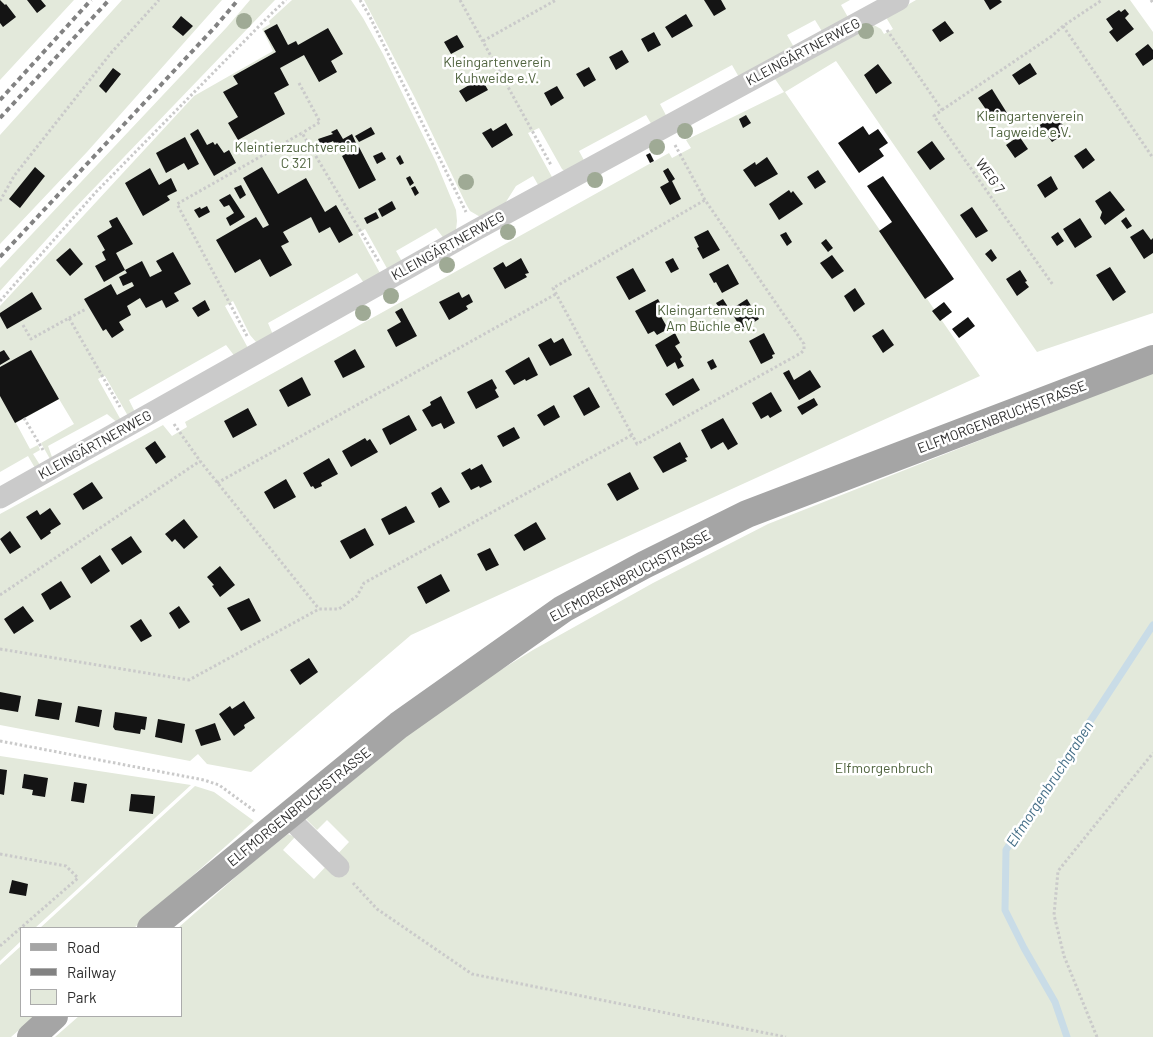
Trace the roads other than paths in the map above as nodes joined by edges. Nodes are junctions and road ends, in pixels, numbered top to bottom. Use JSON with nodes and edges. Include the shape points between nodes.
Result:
{"nodes":[{"id":1,"x":898,"y":0,"type":"edge"},
{"id":2,"x":1153,"y":359,"type":"edge"},
{"id":3,"x":0,"y":498,"type":"edge"},
{"id":4,"x":282,"y":821,"type":"junction"},
{"id":5,"x":339,"y":867,"type":"road end"},
{"id":6,"x":152,"y":927,"type":"edge"},
{"id":7,"x":53,"y":1017,"type":"edge"},
{"id":8,"x":31,"y":1037,"type":"edge"}],
"edges":[{"from":1,"to":3,"type":"lane","name":"KLEINGÄRTNERWEG","via":[[476,230]]},
{"from":2,"to":4,"type":"main road","name":"ELFMORGENBRUCHSTRASSE","via":[[747,514],[644,566],[563,610],[446,691],[399,725]]},
{"from":4,"to":5,"type":"lane"},
{"from":4,"to":6,"type":"main road","name":"ELFMORGENBRUCHSTRASSE"},
{"from":7,"to":8,"type":"main road"}]}
